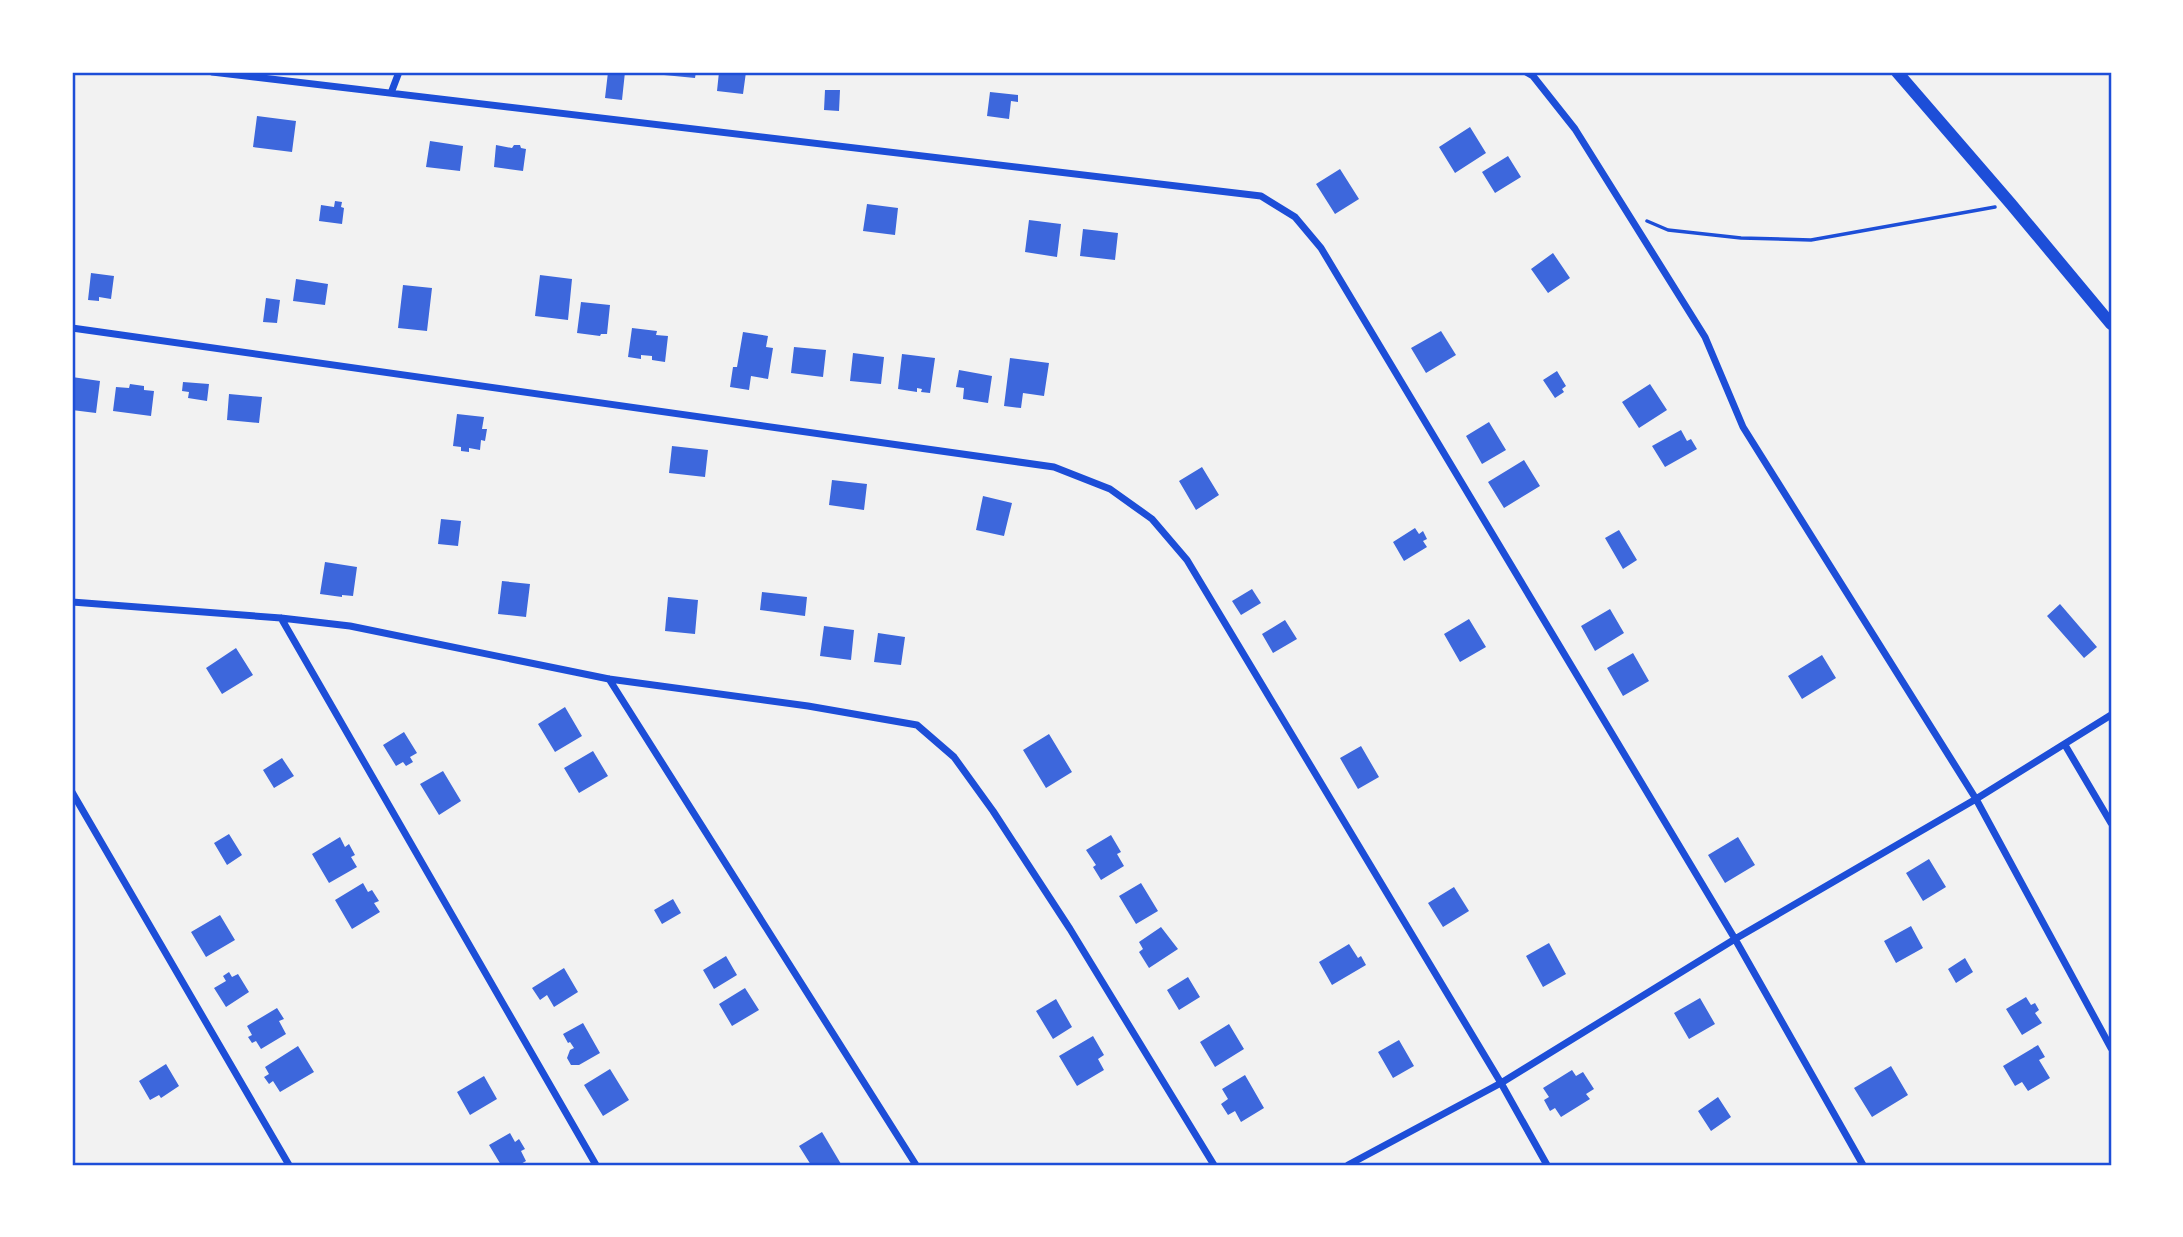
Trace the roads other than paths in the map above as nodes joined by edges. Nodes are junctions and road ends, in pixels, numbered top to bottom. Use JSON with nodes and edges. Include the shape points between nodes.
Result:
{"nodes":[{"id":1,"x":212,"y":72,"type":"edge"},
{"id":2,"x":399,"y":72,"type":"edge"},
{"id":3,"x":1526,"y":72,"type":"edge"},
{"id":4,"x":1897,"y":72,"type":"edge"},
{"id":5,"x":391,"y":93,"type":"junction"},
{"id":6,"x":2111,"y":324,"type":"edge"},
{"id":7,"x":72,"y":328,"type":"edge"},
{"id":8,"x":72,"y":602,"type":"edge"},
{"id":9,"x":281,"y":618,"type":"junction"},
{"id":10,"x":609,"y":679,"type":"junction"},
{"id":11,"x":2111,"y":715,"type":"edge"},
{"id":12,"x":2065,"y":745,"type":"junction"},
{"id":13,"x":72,"y":793,"type":"edge"},
{"id":14,"x":1976,"y":799,"type":"junction"},
{"id":15,"x":2111,"y":822,"type":"edge"},
{"id":16,"x":1735,"y":939,"type":"junction"},
{"id":17,"x":2111,"y":1048,"type":"edge"},
{"id":18,"x":1501,"y":1083,"type":"junction"},
{"id":19,"x":289,"y":1165,"type":"edge"},
{"id":20,"x":596,"y":1165,"type":"edge"},
{"id":21,"x":915,"y":1165,"type":"edge"},
{"id":22,"x":1214,"y":1165,"type":"edge"},
{"id":23,"x":1348,"y":1165,"type":"edge"},
{"id":24,"x":1547,"y":1165,"type":"edge"},
{"id":25,"x":1863,"y":1165,"type":"edge"}],
"edges":[{"from":1,"to":5,"type":"street"},
{"from":2,"to":5,"type":"street"},
{"from":3,"to":14,"type":"street","via":[[1575,129],[1705,337],[1743,427]]},
{"from":4,"to":6,"type":"main road"},
{"from":5,"to":16,"type":"street","via":[[1261,196],[1295,216],[1321,248]]},
{"from":7,"to":18,"type":"street","via":[[1054,467],[1110,489],[1152,519],[1187,560]]},
{"from":8,"to":9,"type":"street"},
{"from":9,"to":10,"type":"street","via":[[350,626]]},
{"from":9,"to":20,"type":"street"},
{"from":10,"to":21,"type":"street"},
{"from":10,"to":22,"type":"street","via":[[917,725],[954,757],[993,811]]},
{"from":11,"to":12,"type":"street"},
{"from":12,"to":14,"type":"street"},
{"from":12,"to":15,"type":"street"},
{"from":13,"to":19,"type":"street"},
{"from":14,"to":16,"type":"street"},
{"from":14,"to":17,"type":"street"},
{"from":16,"to":18,"type":"street"},
{"from":16,"to":25,"type":"street"},
{"from":18,"to":23,"type":"street"},
{"from":18,"to":24,"type":"street"}]}
